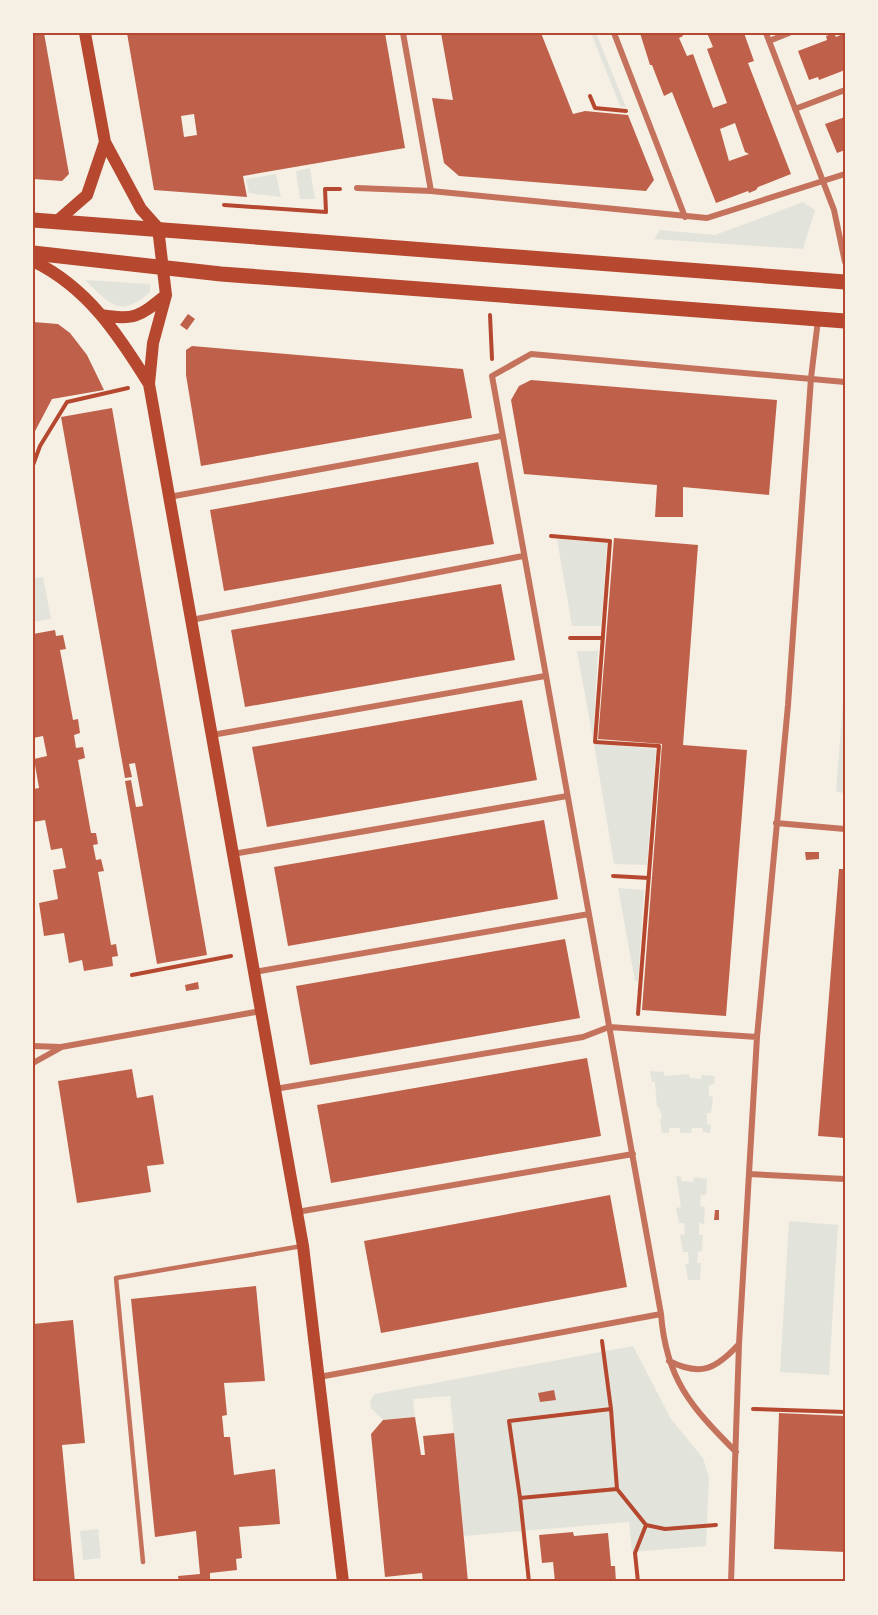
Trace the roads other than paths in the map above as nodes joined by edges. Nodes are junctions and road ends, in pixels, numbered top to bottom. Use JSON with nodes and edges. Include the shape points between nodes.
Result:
{"nodes":[{"id":1,"x":85,"y":33,"type":"edge"},
{"id":2,"x":403,"y":33,"type":"edge"},
{"id":3,"x":614,"y":33,"type":"edge"},
{"id":4,"x":766,"y":33,"type":"edge"},
{"id":5,"x":789,"y":33,"type":"edge"},
{"id":6,"x":769,"y":41,"type":"junction"},
{"id":7,"x":845,"y":90,"type":"edge"},
{"id":8,"x":795,"y":109,"type":"junction"},
{"id":9,"x":105,"y":142,"type":"junction"},
{"id":10,"x":845,"y":174,"type":"edge"},
{"id":11,"x":823,"y":183,"type":"junction"},
{"id":12,"x":357,"y":188,"type":"road end"},
{"id":13,"x":431,"y":191,"type":"junction"},
{"id":14,"x":685,"y":217,"type":"junction"},
{"id":15,"x":33,"y":220,"type":"edge"},
{"id":16,"x":56,"y":222,"type":"junction"},
{"id":17,"x":158,"y":228,"type":"junction"},
{"id":18,"x":33,"y":253,"type":"edge"},
{"id":19,"x":33,"y":261,"type":"edge"},
{"id":20,"x":845,"y":262,"type":"edge"},
{"id":21,"x":165,"y":267,"type":"junction"},
{"id":22,"x":845,"y":282,"type":"edge"},
{"id":23,"x":166,"y":295,"type":"junction"},
{"id":24,"x":101,"y":315,"type":"junction"},
{"id":25,"x":818,"y":319,"type":"junction"},
{"id":26,"x":845,"y":321,"type":"edge"},
{"id":27,"x":811,"y":378,"type":"junction"},
{"id":28,"x":845,"y":382,"type":"edge"},
{"id":29,"x":149,"y":384,"type":"junction"},
{"id":30,"x":501,"y":436,"type":"junction"},
{"id":31,"x":169,"y":497,"type":"junction"},
{"id":32,"x":523,"y":556,"type":"junction"},
{"id":33,"x":191,"y":620,"type":"junction"},
{"id":34,"x":545,"y":676,"type":"junction"},
{"id":35,"x":212,"y":735,"type":"junction"},
{"id":36,"x":567,"y":796,"type":"junction"},
{"id":37,"x":776,"y":823,"type":"junction"},
{"id":38,"x":845,"y":829,"type":"edge"},
{"id":39,"x":232,"y":854,"type":"junction"},
{"id":40,"x":588,"y":914,"type":"junction"},
{"id":41,"x":254,"y":972,"type":"junction"},
{"id":42,"x":261,"y":1011,"type":"junction"},
{"id":43,"x":609,"y":1027,"type":"junction"},
{"id":44,"x":757,"y":1037,"type":"junction"},
{"id":45,"x":33,"y":1046,"type":"edge"},
{"id":46,"x":61,"y":1047,"type":"junction"},
{"id":47,"x":33,"y":1063,"type":"edge"},
{"id":48,"x":275,"y":1089,"type":"junction"},
{"id":49,"x":633,"y":1154,"type":"junction"},
{"id":50,"x":749,"y":1174,"type":"junction"},
{"id":51,"x":845,"y":1179,"type":"edge"},
{"id":52,"x":297,"y":1212,"type":"junction"},
{"id":53,"x":303,"y":1246,"type":"junction"},
{"id":54,"x":662,"y":1314,"type":"junction"},
{"id":55,"x":739,"y":1344,"type":"junction"},
{"id":56,"x":668,"y":1361,"type":"junction"},
{"id":57,"x":319,"y":1377,"type":"junction"},
{"id":58,"x":736,"y":1452,"type":"junction"},
{"id":59,"x":143,"y":1562,"type":"dead end"},
{"id":60,"x":344,"y":1582,"type":"edge"},
{"id":61,"x":731,"y":1582,"type":"edge"}],
"edges":[{"from":1,"to":9,"type":"main road"},
{"from":2,"to":13,"type":"street"},
{"from":3,"to":14,"type":"street"},
{"from":4,"to":6,"type":"street"},
{"from":5,"to":6,"type":"street"},
{"from":6,"to":8,"type":"street"},
{"from":7,"to":8,"type":"street"},
{"from":8,"to":11,"type":"street"},
{"from":9,"to":16,"type":"main road","via":[[87,195]]},
{"from":9,"to":17,"type":"main road","via":[[141,209]]},
{"from":10,"to":11,"type":"street"},
{"from":11,"to":14,"type":"street","via":[[707,218]]},
{"from":11,"to":20,"type":"street","via":[[834,210]]},
{"from":12,"to":13,"type":"street"},
{"from":13,"to":14,"type":"street"},
{"from":15,"to":16,"type":"main road"},
{"from":16,"to":17,"type":"main road"},
{"from":17,"to":21,"type":"main road"},
{"from":17,"to":22,"type":"main road"},
{"from":18,"to":21,"type":"main road"},
{"from":19,"to":24,"type":"main road","via":[[60,274]]},
{"from":21,"to":23,"type":"main road"},
{"from":21,"to":25,"type":"main road"},
{"from":23,"to":24,"type":"main road","via":[[145,312],[127,319]]},
{"from":23,"to":29,"type":"main road","via":[[153,343]]},
{"from":24,"to":29,"type":"main road"},
{"from":25,"to":26,"type":"main road"},
{"from":25,"to":27,"type":"street"},
{"from":27,"to":28,"type":"street"},
{"from":27,"to":30,"type":"street","via":[[531,354],[492,376]]},
{"from":27,"to":37,"type":"street"},
{"from":29,"to":31,"type":"main road"},
{"from":30,"to":31,"type":"street"},
{"from":30,"to":32,"type":"street"},
{"from":31,"to":33,"type":"main road"},
{"from":32,"to":33,"type":"street"},
{"from":32,"to":34,"type":"street"},
{"from":33,"to":35,"type":"main road"},
{"from":34,"to":35,"type":"street"},
{"from":34,"to":36,"type":"street"},
{"from":35,"to":39,"type":"main road"},
{"from":36,"to":39,"type":"street"},
{"from":36,"to":40,"type":"street"},
{"from":37,"to":38,"type":"street"},
{"from":37,"to":44,"type":"street"},
{"from":39,"to":41,"type":"main road"},
{"from":40,"to":41,"type":"street"},
{"from":40,"to":43,"type":"street"},
{"from":41,"to":42,"type":"main road"},
{"from":42,"to":46,"type":"street"},
{"from":42,"to":48,"type":"main road"},
{"from":43,"to":44,"type":"street"},
{"from":43,"to":48,"type":"street","via":[[583,1037]]},
{"from":43,"to":49,"type":"street"},
{"from":44,"to":50,"type":"street"},
{"from":45,"to":46,"type":"street"},
{"from":46,"to":47,"type":"street"},
{"from":48,"to":52,"type":"main road"},
{"from":49,"to":52,"type":"street"},
{"from":49,"to":54,"type":"street"},
{"from":50,"to":51,"type":"street"},
{"from":50,"to":55,"type":"street"},
{"from":52,"to":53,"type":"main road"},
{"from":53,"to":57,"type":"main road"},
{"from":53,"to":59,"type":"lane","via":[[116,1278]]},
{"from":54,"to":56,"type":"street"},
{"from":54,"to":57,"type":"street"},
{"from":55,"to":56,"type":"street","via":[[722,1362],[706,1369],[687,1370]]},
{"from":55,"to":58,"type":"street"},
{"from":56,"to":58,"type":"street","via":[[688,1401]]},
{"from":57,"to":60,"type":"main road"},
{"from":58,"to":61,"type":"street"}]}
